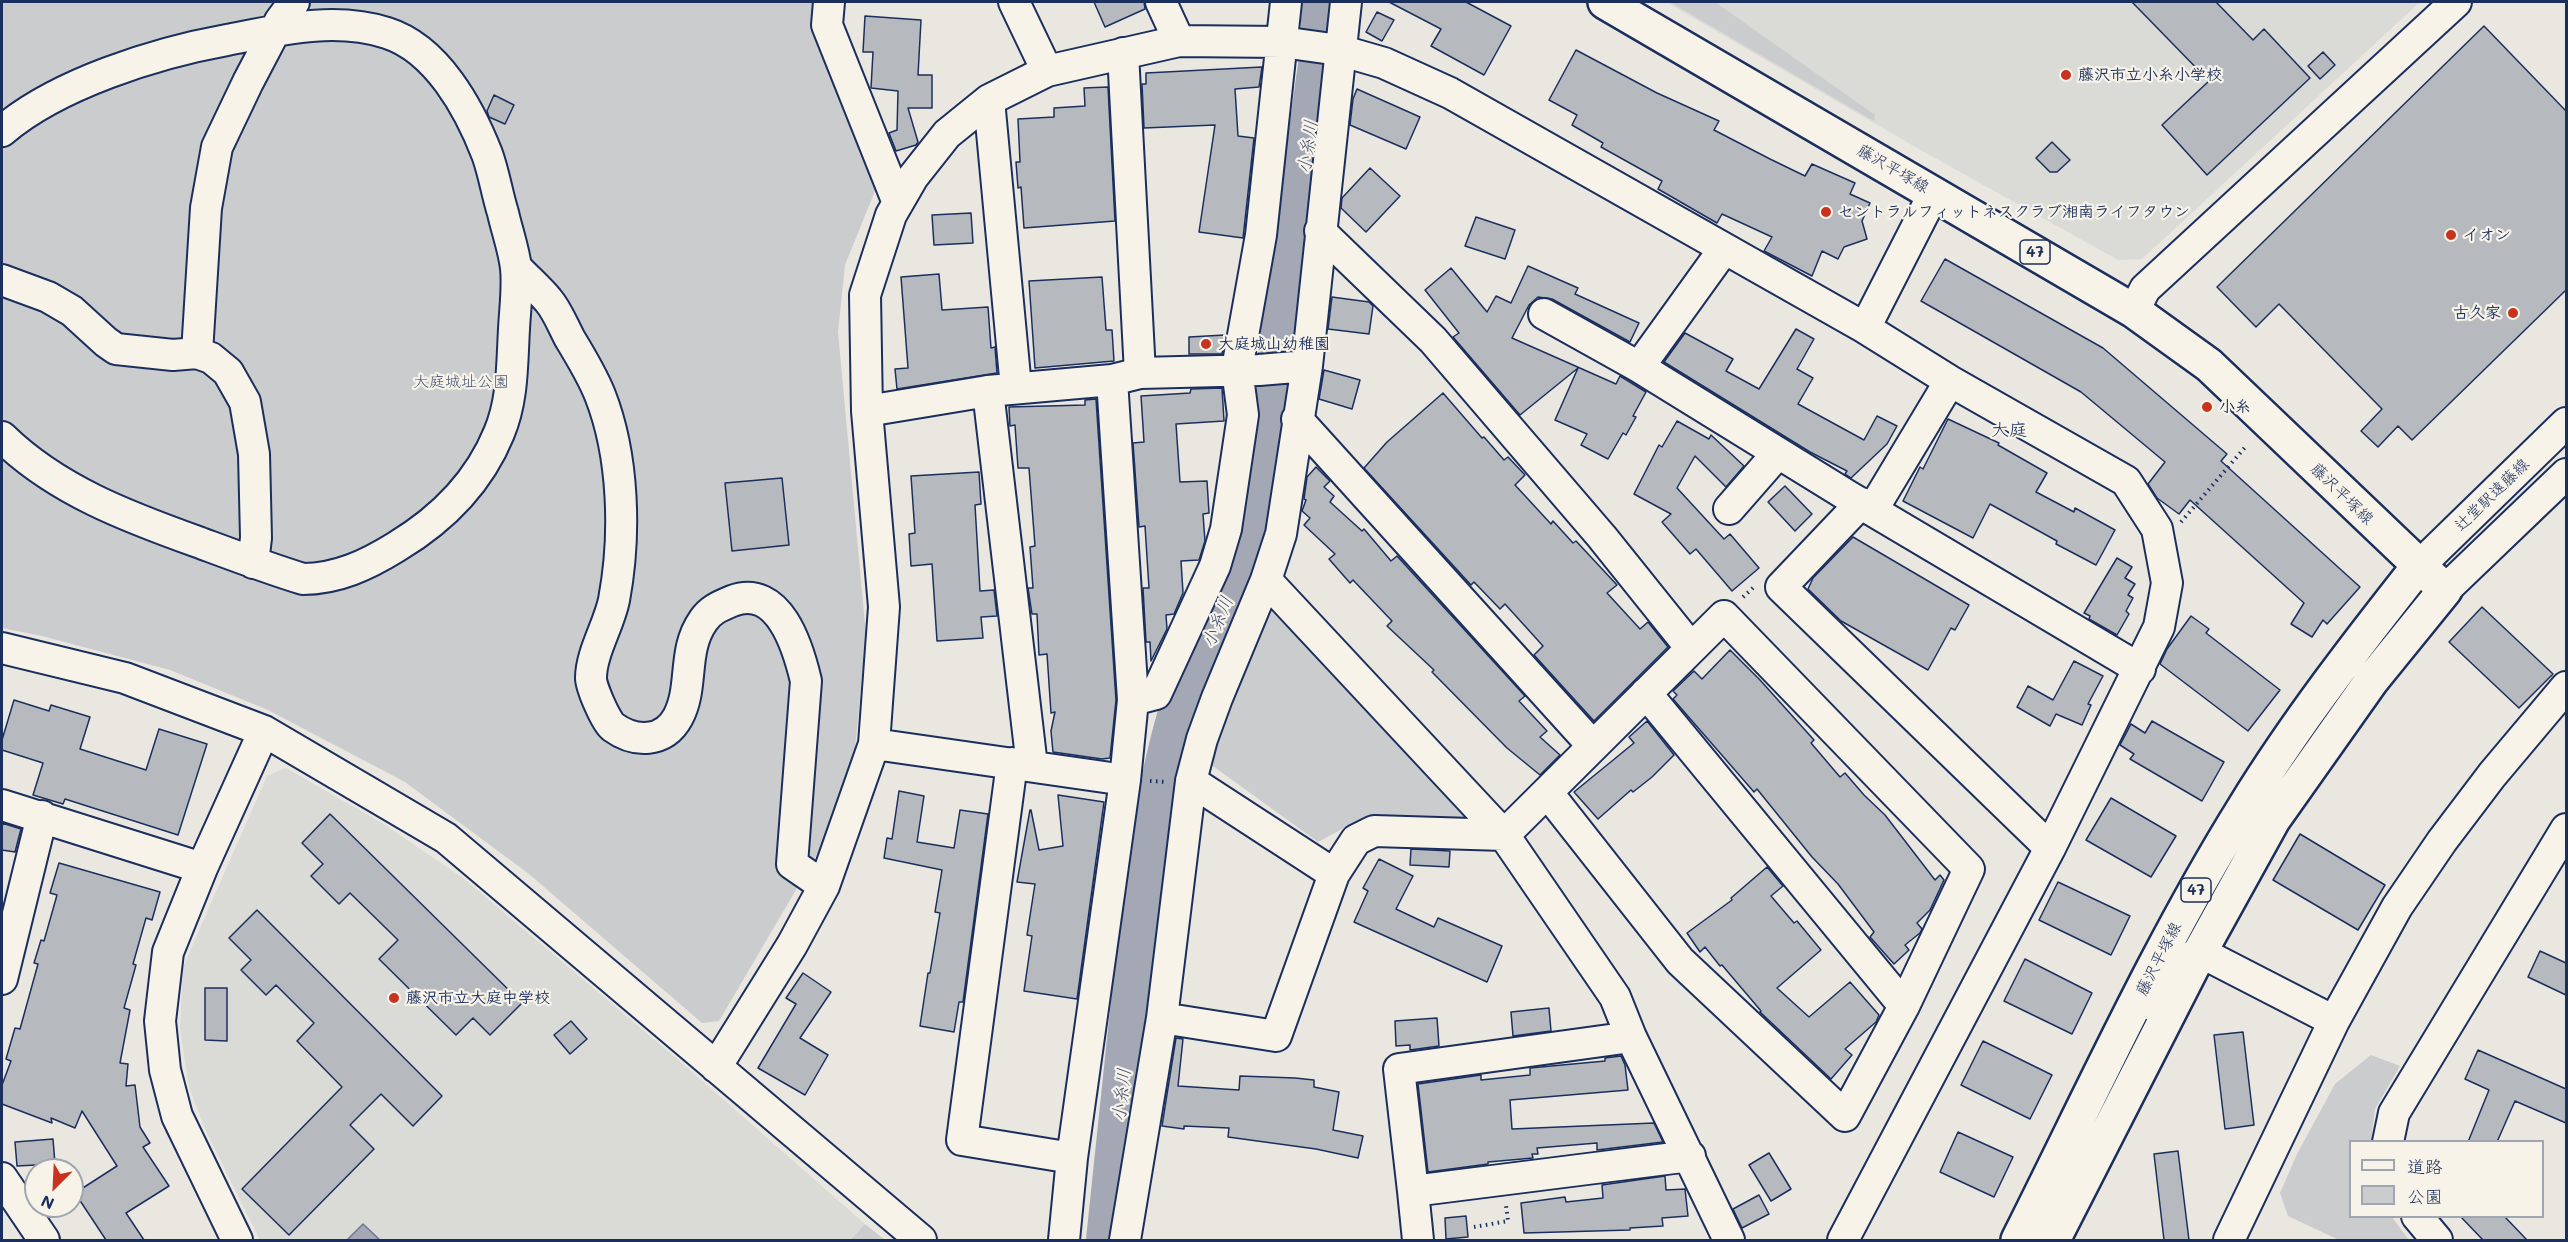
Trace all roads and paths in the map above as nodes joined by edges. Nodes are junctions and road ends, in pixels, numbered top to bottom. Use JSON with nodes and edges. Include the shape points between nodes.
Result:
{"nodes":[{"id":1,"x":294,"y":2,"type":"edge"},
{"id":2,"x":829,"y":2,"type":"edge"},
{"id":3,"x":1014,"y":2,"type":"edge"},
{"id":4,"x":1161,"y":2,"type":"edge"},
{"id":5,"x":1286,"y":2,"type":"edge"},
{"id":6,"x":1346,"y":2,"type":"edge"},
{"id":7,"x":1605,"y":2,"type":"edge"},
{"id":8,"x":2456,"y":2,"type":"edge"},
{"id":9,"x":275,"y":31,"type":"junction"},
{"id":10,"x":1179,"y":41,"type":"junction"},
{"id":11,"x":1291,"y":43,"type":"junction"},
{"id":12,"x":1335,"y":50,"type":"junction"},
{"id":13,"x":1123,"y":53,"type":"junction"},
{"id":14,"x":1047,"y":71,"type":"junction"},
{"id":15,"x":989,"y":100,"type":"junction"},
{"id":16,"x":2,"y":131,"type":"edge"},
{"id":17,"x":1934,"y":193,"type":"junction"},
{"id":18,"x":898,"y":203,"type":"junction"},
{"id":19,"x":1320,"y":231,"type":"junction"},
{"id":20,"x":1724,"y":249,"type":"junction"},
{"id":21,"x":516,"y":267,"type":"junction"},
{"id":22,"x":2,"y":280,"type":"edge"},
{"id":23,"x":2134,"y":311,"type":"junction"},
{"id":24,"x":1865,"y":328,"type":"junction"},
{"id":25,"x":1554,"y":329,"type":"dead end"},
{"id":26,"x":197,"y":353,"type":"junction"},
{"id":27,"x":1300,"y":367,"type":"junction"},
{"id":28,"x":1639,"y":367,"type":"junction"},
{"id":29,"x":1248,"y":369,"type":"junction"},
{"id":30,"x":1126,"y":377,"type":"junction"},
{"id":31,"x":1950,"y":381,"type":"junction"},
{"id":32,"x":1002,"y":389,"type":"junction"},
{"id":33,"x":867,"y":411,"type":"junction"},
{"id":34,"x":1297,"y":419,"type":"junction"},
{"id":35,"x":2566,"y":423,"type":"edge"},
{"id":36,"x":2,"y":437,"type":"edge"},
{"id":37,"x":2247,"y":445,"type":"dead end"},
{"id":38,"x":1778,"y":453,"type":"junction"},
{"id":39,"x":2566,"y":474,"type":"edge"},
{"id":40,"x":1867,"y":506,"type":"junction"},
{"id":41,"x":1728,"y":509,"type":"dead end"},
{"id":42,"x":2174,"y":530,"type":"dead end"},
{"id":43,"x":253,"y":562,"type":"junction"},
{"id":44,"x":2418,"y":567,"type":"junction"},
{"id":45,"x":1266,"y":580,"type":"junction"},
{"id":46,"x":2445,"y":590,"type":"junction"},
{"id":47,"x":2,"y":648,"type":"edge"},
{"id":48,"x":1690,"y":648,"type":"junction"},
{"id":49,"x":2140,"y":669,"type":"junction"},
{"id":50,"x":2566,"y":687,"type":"edge"},
{"id":51,"x":1647,"y":693,"type":"junction"},
{"id":52,"x":1133,"y":700,"type":"junction"},
{"id":53,"x":264,"y":731,"type":"junction"},
{"id":54,"x":874,"y":744,"type":"junction"},
{"id":55,"x":1593,"y":746,"type":"junction"},
{"id":56,"x":1022,"y":764,"type":"junction"},
{"id":57,"x":1137,"y":780,"type":"junction"},
{"id":58,"x":1183,"y":782,"type":"junction"},
{"id":59,"x":1547,"y":792,"type":"junction"},
{"id":60,"x":2,"y":805,"type":"edge"},
{"id":61,"x":42,"y":816,"type":"junction"},
{"id":62,"x":2566,"y":829,"type":"edge"},
{"id":63,"x":1504,"y":835,"type":"junction"},
{"id":64,"x":2050,"y":848,"type":"junction"},
{"id":65,"x":202,"y":868,"type":"junction"},
{"id":66,"x":1334,"y":874,"type":"junction"},
{"id":67,"x":824,"y":886,"type":"junction"},
{"id":68,"x":2200,"y":952,"type":"junction"},
{"id":69,"x":2,"y":979,"type":"edge"},
{"id":70,"x":1904,"y":1006,"type":"junction"},
{"id":71,"x":1162,"y":1018,"type":"junction"},
{"id":72,"x":2334,"y":1021,"type":"junction"},
{"id":73,"x":1631,"y":1037,"type":"junction"},
{"id":74,"x":716,"y":1067,"type":"junction"},
{"id":75,"x":2099,"y":1078,"type":"junction"},
{"id":76,"x":2388,"y":1140,"type":"edge"},
{"id":77,"x":1690,"y":1156,"type":"junction"},
{"id":78,"x":1072,"y":1158,"type":"junction"},
{"id":79,"x":2,"y":1178,"type":"edge"},
{"id":80,"x":1503,"y":1180,"type":"junction"},
{"id":81,"x":1413,"y":1191,"type":"junction"},
{"id":82,"x":2419,"y":1218,"type":"edge"},
{"id":83,"x":1474,"y":1227,"type":"dead end"},
{"id":84,"x":44,"y":1240,"type":"edge"},
{"id":85,"x":237,"y":1240,"type":"edge"},
{"id":86,"x":921,"y":1240,"type":"edge"},
{"id":87,"x":1064,"y":1240,"type":"edge"},
{"id":88,"x":1125,"y":1240,"type":"edge"},
{"id":89,"x":1418,"y":1240,"type":"edge"},
{"id":90,"x":1729,"y":1240,"type":"edge"},
{"id":91,"x":1843,"y":1240,"type":"edge"},
{"id":92,"x":2018,"y":1240,"type":"edge"},
{"id":93,"x":2053,"y":1240,"type":"edge"},
{"id":94,"x":2229,"y":1240,"type":"edge"},
{"id":95,"x":2437,"y":1240,"type":"edge"}],
"edges":[{"from":1,"to":9,"type":"street"},
{"from":2,"to":18,"type":"street","via":[[827,25]]},
{"from":3,"to":14,"type":"street"},
{"from":4,"to":10,"type":"street"},
{"from":5,"to":11,"type":"street"},
{"from":6,"to":12,"type":"street"},
{"from":7,"to":17,"type":"main road","name":"藤沢平塚線","number":"47"},
{"from":8,"to":23,"type":"street","via":[[2145,289]]},
{"from":9,"to":16,"type":"street","via":[[158,55],[62,92],[18,117]]},
{"from":9,"to":21,"type":"street","via":[[320,25],[366,28],[388,33],[428,58],[451,86],[475,127]]},
{"from":9,"to":26,"type":"street","via":[[216,147],[205,219]]},
{"from":10,"to":11,"type":"street"},
{"from":10,"to":13,"type":"street"},
{"from":11,"to":12,"type":"street"},
{"from":11,"to":29,"type":"street","via":[[1261,235]]},
{"from":12,"to":19,"type":"street"},
{"from":12,"to":20,"type":"street","via":[[1384,63],[1450,93]]},
{"from":13,"to":14,"type":"street"},
{"from":13,"to":30,"type":"street"},
{"from":14,"to":15,"type":"street"},
{"from":15,"to":18,"type":"street","via":[[947,134]]},
{"from":15,"to":32,"type":"street"},
{"from":17,"to":23,"type":"main road","name":"藤沢平塚線","number":"47"},
{"from":17,"to":24,"type":"street"},
{"from":18,"to":33,"type":"street","via":[[865,295]]},
{"from":19,"to":27,"type":"street"},
{"from":19,"to":48,"type":"street","via":[[1433,340],[1602,537]]},
{"from":20,"to":24,"type":"street"},
{"from":20,"to":28,"type":"street"},
{"from":21,"to":43,"type":"street","via":[[509,404],[499,434],[473,481],[450,506],[408,540],[351,570],[324,579],[303,579]]},
{"from":21,"to":67,"type":"street","via":[[549,301],[600,394],[607,418],[622,516],[614,600],[591,678],[611,726],[649,740],[662,735],[678,717],[692,644],[702,622],[712,610],[735,600],[758,597],[766,603],[780,615],[790,633],[806,681],[792,864]]},
{"from":22,"to":26,"type":"street","via":[[48,297],[72,311],[116,349],[173,355]]},
{"from":23,"to":44,"type":"main road","name":"藤沢平塚線","number":"47","via":[[2209,365]]},
{"from":24,"to":31,"type":"street"},
{"from":25,"to":28,"type":"street"},
{"from":26,"to":43,"type":"street","via":[[211,358],[228,372],[245,402],[254,454]]},
{"from":27,"to":29,"type":"street"},
{"from":27,"to":34,"type":"street"},
{"from":28,"to":38,"type":"street"},
{"from":29,"to":30,"type":"street"},
{"from":29,"to":52,"type":"street","via":[[1234,489],[1215,566],[1156,694]]},
{"from":30,"to":32,"type":"street"},
{"from":30,"to":52,"type":"street"},
{"from":31,"to":40,"type":"street"},
{"from":31,"to":49,"type":"street","via":[[2126,482],[2132,491],[2157,529],[2167,583],[2159,627]]},
{"from":32,"to":33,"type":"street"},
{"from":32,"to":56,"type":"street"},
{"from":33,"to":54,"type":"street","via":[[884,607]]},
{"from":34,"to":45,"type":"street","via":[[1281,534]]},
{"from":34,"to":55,"type":"street"},
{"from":35,"to":44,"type":"street","name":"辻堂駅遠藤線"},
{"from":36,"to":43,"type":"street","via":[[55,480],[84,495],[154,526]]},
{"from":37,"to":42,"type":"path"},
{"from":38,"to":40,"type":"street"},
{"from":38,"to":41,"type":"street"},
{"from":39,"to":46,"type":"street"},
{"from":40,"to":49,"type":"street"},
{"from":40,"to":64,"type":"street","via":[[1781,587]]},
{"from":44,"to":46,"type":"main road","number":"47"},
{"from":44,"to":75,"type":"main road","name":"藤沢平塚線","number":"47","via":[[2346,658],[2245,805],[2172,933]]},
{"from":45,"to":58,"type":"street"},
{"from":45,"to":63,"type":"street"},
{"from":46,"to":68,"type":"main road","name":"藤沢平塚線","number":"47","via":[[2372,680],[2273,820]]},
{"from":47,"to":53,"type":"street","via":[[125,678]]},
{"from":48,"to":51,"type":"street"},
{"from":48,"to":70,"type":"street","via":[[1724,616],[1969,869]]},
{"from":49,"to":64,"type":"street"},
{"from":50,"to":72,"type":"street","via":[[2442,841],[2397,907]]},
{"from":51,"to":55,"type":"street"},
{"from":51,"to":70,"type":"street"},
{"from":52,"to":57,"type":"street"},
{"from":53,"to":65,"type":"street"},
{"from":53,"to":74,"type":"street","via":[[446,838]]},
{"from":54,"to":56,"type":"street"},
{"from":54,"to":67,"type":"street"},
{"from":55,"to":59,"type":"street"},
{"from":56,"to":57,"type":"street"},
{"from":56,"to":78,"type":"street","via":[[962,1140]]},
{"from":57,"to":58,"type":"path"},
{"from":57,"to":78,"type":"street"},
{"from":58,"to":66,"type":"street"},
{"from":58,"to":71,"type":"street"},
{"from":59,"to":63,"type":"street"},
{"from":59,"to":70,"type":"street","via":[[1680,961],[1845,1116]]},
{"from":60,"to":61,"type":"street"},
{"from":61,"to":65,"type":"street"},
{"from":61,"to":69,"type":"street"},
{"from":62,"to":76,"type":"street","via":[[2394,1113]]},
{"from":63,"to":66,"type":"street","via":[[1374,831],[1356,840]]},
{"from":63,"to":73,"type":"street","via":[[1616,997]]},
{"from":64,"to":91,"type":"street"},
{"from":65,"to":85,"type":"street","via":[[168,952],[159,1021],[165,1070],[177,1116]]},
{"from":66,"to":71,"type":"street","via":[[1276,1036]]},
{"from":67,"to":74,"type":"street"},
{"from":68,"to":72,"type":"street"},
{"from":68,"to":75,"type":"street","via":[[2169,970],[2129,1052]]},
{"from":68,"to":93,"type":"main road","name":"藤沢平塚線","number":"47"},
{"from":71,"to":88,"type":"street"},
{"from":72,"to":94,"type":"street"},
{"from":73,"to":77,"type":"street"},
{"from":73,"to":81,"type":"street","via":[[1399,1069]]},
{"from":74,"to":86,"type":"street"},
{"from":75,"to":92,"type":"main road","name":"藤沢平塚線","number":"47"},
{"from":77,"to":80,"type":"street"},
{"from":77,"to":90,"type":"street"},
{"from":78,"to":87,"type":"street"},
{"from":79,"to":84,"type":"street"},
{"from":80,"to":81,"type":"street"},
{"from":80,"to":83,"type":"path","via":[[1508,1221]]},
{"from":81,"to":89,"type":"street"},
{"from":82,"to":95,"type":"street"}]}
